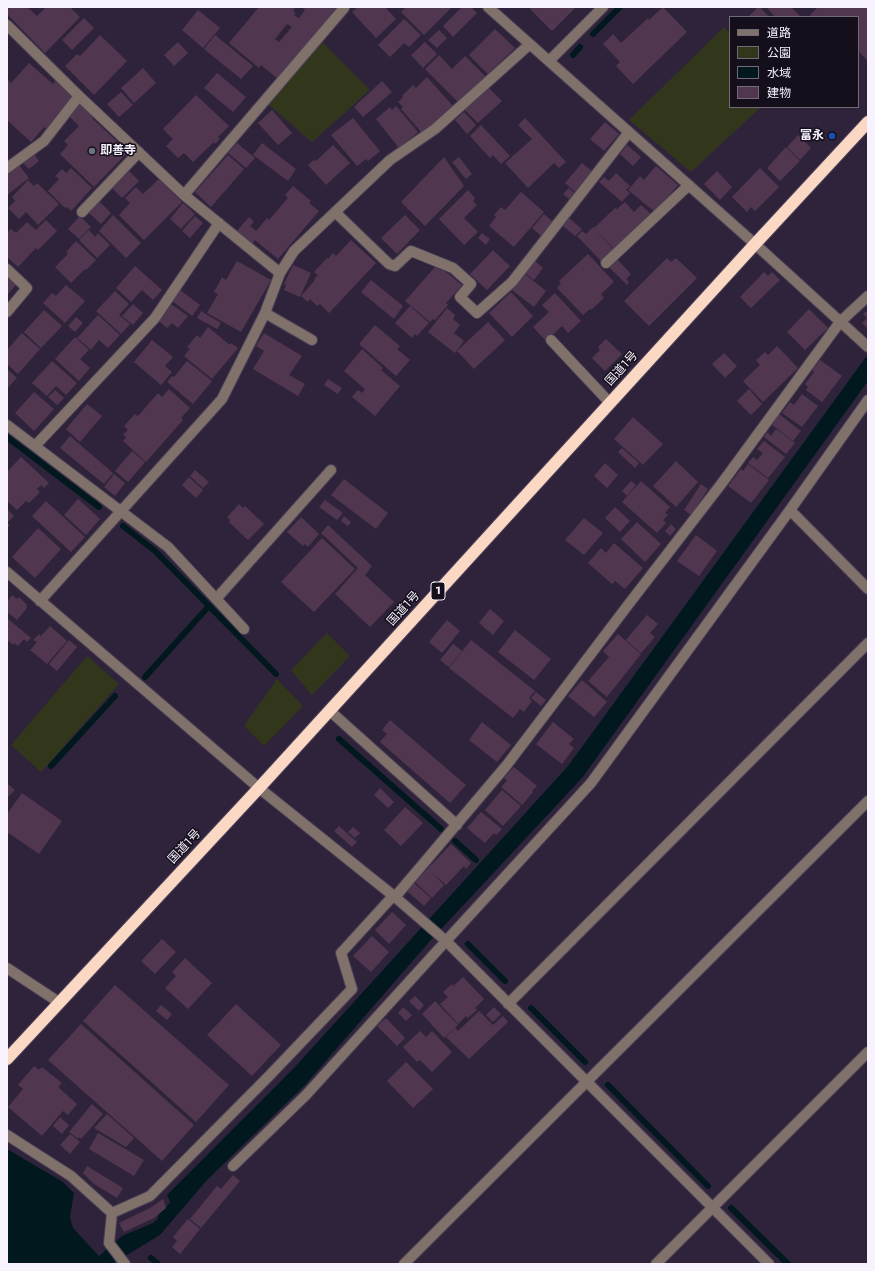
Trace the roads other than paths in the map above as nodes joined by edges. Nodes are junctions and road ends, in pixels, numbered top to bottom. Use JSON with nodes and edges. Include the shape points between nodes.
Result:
{"nodes":[{"id":1,"x":343,"y":7,"type":"edge"},
{"id":2,"x":488,"y":7,"type":"edge"},
{"id":3,"x":604,"y":7,"type":"edge"},
{"id":4,"x":7,"y":25,"type":"edge"},
{"id":5,"x":530,"y":44,"type":"junction"},
{"id":6,"x":549,"y":61,"type":"junction"},
{"id":7,"x":79,"y":96,"type":"junction"},
{"id":8,"x":868,"y":122,"type":"edge"},
{"id":9,"x":629,"y":132,"type":"junction"},
{"id":10,"x":139,"y":152,"type":"junction"},
{"id":11,"x":7,"y":168,"type":"edge"},
{"id":12,"x":689,"y":185,"type":"junction"},
{"id":13,"x":184,"y":195,"type":"junction"},
{"id":14,"x":82,"y":212,"type":"dead end"},
{"id":15,"x":335,"y":212,"type":"junction"},
{"id":16,"x":219,"y":223,"type":"junction"},
{"id":17,"x":755,"y":244,"type":"junction"},
{"id":18,"x":606,"y":263,"type":"dead end"},
{"id":19,"x":7,"y":269,"type":"edge"},
{"id":20,"x":280,"y":273,"type":"junction"},
{"id":21,"x":868,"y":296,"type":"edge"},
{"id":22,"x":7,"y":312,"type":"edge"},
{"id":23,"x":265,"y":313,"type":"junction"},
{"id":24,"x":840,"y":322,"type":"junction"},
{"id":25,"x":312,"y":340,"type":"dead end"},
{"id":26,"x":551,"y":340,"type":"dead end"},
{"id":27,"x":868,"y":347,"type":"edge"},
{"id":28,"x":868,"y":400,"type":"edge"},
{"id":29,"x":610,"y":403,"type":"junction"},
{"id":30,"x":7,"y":425,"type":"edge"},
{"id":31,"x":35,"y":446,"type":"junction"},
{"id":32,"x":331,"y":470,"type":"dead end"},
{"id":33,"x":790,"y":510,"type":"junction"},
{"id":34,"x":120,"y":511,"type":"junction"},
{"id":35,"x":7,"y":572,"type":"edge"},
{"id":36,"x":868,"y":589,"type":"edge"},
{"id":37,"x":216,"y":599,"type":"junction"},
{"id":38,"x":40,"y":601,"type":"junction"},
{"id":39,"x":244,"y":629,"type":"dead end"},
{"id":40,"x":868,"y":643,"type":"edge"},
{"id":41,"x":330,"y":711,"type":"junction"},
{"id":42,"x":259,"y":788,"type":"junction"},
{"id":43,"x":868,"y":801,"type":"edge"},
{"id":44,"x":457,"y":825,"type":"junction"},
{"id":45,"x":394,"y":896,"type":"junction"},
{"id":46,"x":442,"y":938,"type":"junction"},
{"id":47,"x":7,"y":968,"type":"edge"},
{"id":48,"x":60,"y":1003,"type":"junction"},
{"id":49,"x":508,"y":1004,"type":"junction"},
{"id":50,"x":868,"y":1052,"type":"edge"},
{"id":51,"x":7,"y":1059,"type":"edge"},
{"id":52,"x":586,"y":1081,"type":"junction"},
{"id":53,"x":7,"y":1135,"type":"edge"},
{"id":54,"x":233,"y":1166,"type":"dead end"},
{"id":55,"x":713,"y":1208,"type":"junction"},
{"id":56,"x":112,"y":1214,"type":"junction"},
{"id":57,"x":124,"y":1263,"type":"edge"},
{"id":58,"x":404,"y":1264,"type":"edge"},
{"id":59,"x":656,"y":1264,"type":"edge"},
{"id":60,"x":769,"y":1264,"type":"edge"}],
"edges":[{"from":1,"to":13,"type":"street"},
{"from":2,"to":5,"type":"street"},
{"from":3,"to":6,"type":"street"},
{"from":4,"to":7,"type":"street"},
{"from":5,"to":6,"type":"street"},
{"from":5,"to":15,"type":"street","via":[[435,129],[390,160]]},
{"from":6,"to":9,"type":"street"},
{"from":7,"to":10,"type":"street"},
{"from":7,"to":11,"type":"street","via":[[44,141]]},
{"from":8,"to":17,"type":"highway","name":"国道1号","number":"1"},
{"from":9,"to":12,"type":"street"},
{"from":9,"to":15,"type":"street","via":[[512,282],[477,313],[460,297],[471,284],[453,268],[411,251],[395,266],[389,264]]},
{"from":10,"to":13,"type":"street"},
{"from":10,"to":14,"type":"street"},
{"from":12,"to":17,"type":"street"},
{"from":12,"to":18,"type":"street"},
{"from":13,"to":16,"type":"street"},
{"from":15,"to":20,"type":"street","via":[[294,251]]},
{"from":16,"to":20,"type":"street"},
{"from":16,"to":31,"type":"street","via":[[156,318]]},
{"from":17,"to":24,"type":"street"},
{"from":17,"to":29,"type":"highway","name":"国道1号","number":"1"},
{"from":19,"to":22,"type":"street","via":[[27,288]]},
{"from":20,"to":23,"type":"street"},
{"from":21,"to":24,"type":"street"},
{"from":23,"to":25,"type":"street"},
{"from":23,"to":34,"type":"street","via":[[222,399]]},
{"from":24,"to":27,"type":"street"},
{"from":24,"to":44,"type":"street","via":[[722,483],[506,766]]},
{"from":26,"to":29,"type":"street"},
{"from":28,"to":33,"type":"street"},
{"from":29,"to":41,"type":"highway","name":"国道1号","number":"1"},
{"from":30,"to":31,"type":"street"},
{"from":31,"to":34,"type":"street"},
{"from":32,"to":37,"type":"street"},
{"from":33,"to":36,"type":"street"},
{"from":33,"to":46,"type":"street","via":[[591,783]]},
{"from":34,"to":37,"type":"street","via":[[168,547]]},
{"from":34,"to":38,"type":"street"},
{"from":35,"to":38,"type":"street"},
{"from":37,"to":39,"type":"street"},
{"from":38,"to":42,"type":"street"},
{"from":40,"to":49,"type":"street"},
{"from":41,"to":42,"type":"highway","name":"国道1号","number":"1"},
{"from":41,"to":44,"type":"street"},
{"from":42,"to":45,"type":"street"},
{"from":42,"to":48,"type":"highway","name":"国道1号","number":"1"},
{"from":43,"to":52,"type":"street"},
{"from":44,"to":45,"type":"street"},
{"from":45,"to":46,"type":"street"},
{"from":45,"to":56,"type":"street","via":[[341,953],[352,989],[150,1196]]},
{"from":46,"to":49,"type":"street"},
{"from":46,"to":54,"type":"street","via":[[306,1095]]},
{"from":47,"to":48,"type":"street"},
{"from":48,"to":51,"type":"highway","name":"国道1号","number":"1"},
{"from":49,"to":52,"type":"street"},
{"from":50,"to":55,"type":"street"},
{"from":52,"to":55,"type":"street"},
{"from":52,"to":58,"type":"street"},
{"from":53,"to":56,"type":"street","via":[[71,1176]]},
{"from":55,"to":59,"type":"street"},
{"from":55,"to":60,"type":"street"},
{"from":56,"to":57,"type":"street","via":[[109,1243]]}]}
